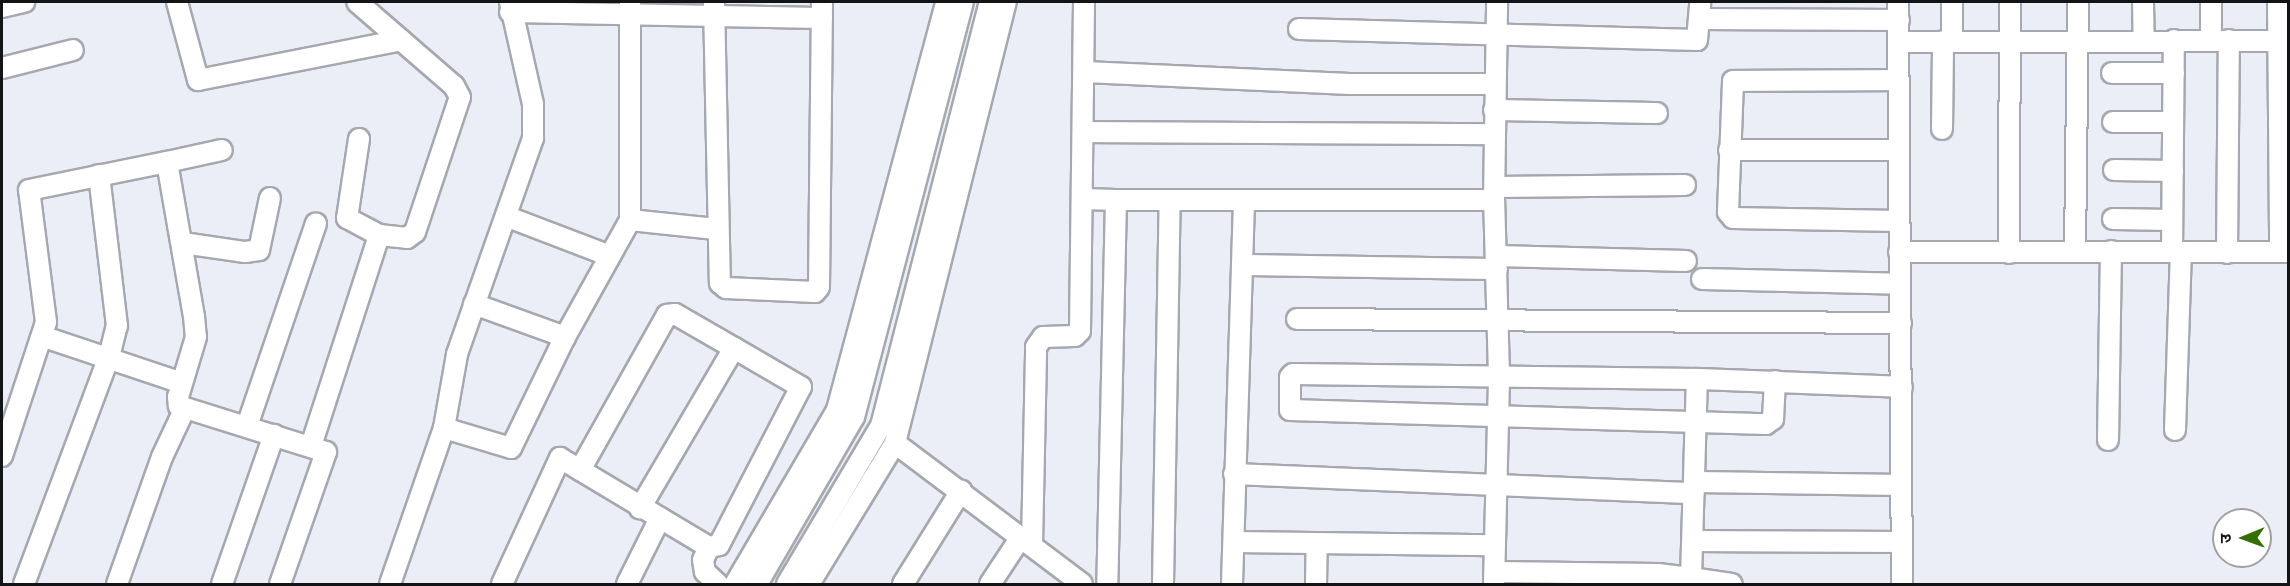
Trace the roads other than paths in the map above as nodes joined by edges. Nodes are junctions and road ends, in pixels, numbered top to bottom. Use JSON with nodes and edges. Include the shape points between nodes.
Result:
{"nodes":[{"id":1,"x":24,"y":2,"type":"edge"},
{"id":2,"x":177,"y":2,"type":"edge"},
{"id":3,"x":357,"y":2,"type":"edge"},
{"id":4,"x":946,"y":2,"type":"edge"},
{"id":5,"x":963,"y":2,"type":"edge"},
{"id":6,"x":990,"y":2,"type":"edge"},
{"id":7,"x":1006,"y":2,"type":"edge"},
{"id":8,"x":1083,"y":2,"type":"edge"},
{"id":9,"x":1497,"y":2,"type":"edge"},
{"id":10,"x":1952,"y":2,"type":"edge"},
{"id":11,"x":2010,"y":2,"type":"edge"},
{"id":12,"x":2078,"y":2,"type":"edge"},
{"id":13,"x":2143,"y":2,"type":"edge"},
{"id":14,"x":2211,"y":2,"type":"edge"},
{"id":15,"x":2278,"y":2,"type":"edge"},
{"id":16,"x":2,"y":7,"type":"edge"},
{"id":17,"x":510,"y":7,"type":"edge"},
{"id":18,"x":630,"y":8,"type":"edge"},
{"id":19,"x":714,"y":8,"type":"edge"},
{"id":20,"x":822,"y":10,"type":"edge"},
{"id":21,"x":1700,"y":10,"type":"edge"},
{"id":22,"x":1898,"y":11,"type":"edge"},
{"id":23,"x":1299,"y":29,"type":"dead end"},
{"id":24,"x":1497,"y":34,"type":"junction"},
{"id":25,"x":401,"y":40,"type":"junction"},
{"id":26,"x":2010,"y":40,"type":"junction"},
{"id":27,"x":2078,"y":40,"type":"junction"},
{"id":28,"x":2174,"y":40,"type":"junction"},
{"id":29,"x":2220,"y":40,"type":"junction"},
{"id":30,"x":1947,"y":41,"type":"junction"},
{"id":31,"x":2144,"y":41,"type":"junction"},
{"id":32,"x":2284,"y":41,"type":"edge"},
{"id":33,"x":1899,"y":42,"type":"junction"},
{"id":34,"x":73,"y":50,"type":"dead end"},
{"id":35,"x":2,"y":68,"type":"edge"},
{"id":36,"x":1085,"y":72,"type":"junction"},
{"id":37,"x":2112,"y":73,"type":"dead end"},
{"id":38,"x":2174,"y":73,"type":"junction"},
{"id":39,"x":1899,"y":80,"type":"junction"},
{"id":40,"x":1494,"y":84,"type":"junction"},
{"id":41,"x":1494,"y":110,"type":"junction"},
{"id":42,"x":1658,"y":113,"type":"dead end"},
{"id":43,"x":2113,"y":122,"type":"dead end"},
{"id":44,"x":2173,"y":122,"type":"junction"},
{"id":45,"x":1942,"y":129,"type":"dead end"},
{"id":46,"x":1085,"y":132,"type":"junction"},
{"id":47,"x":1495,"y":134,"type":"junction"},
{"id":48,"x":359,"y":139,"type":"dead end"},
{"id":49,"x":222,"y":150,"type":"dead end"},
{"id":50,"x":1730,"y":150,"type":"junction"},
{"id":51,"x":1898,"y":150,"type":"junction"},
{"id":52,"x":167,"y":162,"type":"junction"},
{"id":53,"x":2114,"y":171,"type":"dead end"},
{"id":54,"x":2173,"y":171,"type":"junction"},
{"id":55,"x":99,"y":175,"type":"junction"},
{"id":56,"x":1685,"y":185,"type":"dead end"},
{"id":57,"x":1494,"y":194,"type":"junction"},
{"id":58,"x":270,"y":198,"type":"dead end"},
{"id":59,"x":1084,"y":199,"type":"junction"},
{"id":60,"x":1116,"y":200,"type":"junction"},
{"id":61,"x":1170,"y":200,"type":"junction"},
{"id":62,"x":1244,"y":200,"type":"junction"},
{"id":63,"x":508,"y":217,"type":"junction"},
{"id":64,"x":2113,"y":219,"type":"dead end"},
{"id":65,"x":630,"y":220,"type":"junction"},
{"id":66,"x":2172,"y":220,"type":"junction"},
{"id":67,"x":1899,"y":221,"type":"junction"},
{"id":68,"x":316,"y":223,"type":"dead end"},
{"id":69,"x":716,"y":229,"type":"junction"},
{"id":70,"x":379,"y":235,"type":"junction"},
{"id":71,"x":183,"y":243,"type":"junction"},
{"id":72,"x":2075,"y":251,"type":"junction"},
{"id":73,"x":2111,"y":251,"type":"junction"},
{"id":74,"x":1899,"y":252,"type":"junction"},
{"id":75,"x":2176,"y":252,"type":"junction"},
{"id":76,"x":2284,"y":252,"type":"edge"},
{"id":77,"x":2009,"y":253,"type":"junction"},
{"id":78,"x":2227,"y":253,"type":"junction"},
{"id":79,"x":610,"y":256,"type":"junction"},
{"id":80,"x":1686,"y":261,"type":"dead end"},
{"id":81,"x":1497,"y":263,"type":"junction"},
{"id":82,"x":1242,"y":265,"type":"junction"},
{"id":83,"x":1702,"y":279,"type":"dead end"},
{"id":84,"x":1900,"y":284,"type":"junction"},
{"id":85,"x":474,"y":304,"type":"junction"},
{"id":86,"x":1498,"y":318,"type":"junction"},
{"id":87,"x":1297,"y":319,"type":"dead end"},
{"id":88,"x":1901,"y":323,"type":"junction"},
{"id":89,"x":44,"y":337,"type":"junction"},
{"id":90,"x":565,"y":337,"type":"junction"},
{"id":91,"x":734,"y":348,"type":"junction"},
{"id":92,"x":109,"y":357,"type":"junction"},
{"id":93,"x":1499,"y":375,"type":"junction"},
{"id":94,"x":1697,"y":379,"type":"junction"},
{"id":95,"x":1775,"y":381,"type":"junction"},
{"id":96,"x":182,"y":383,"type":"junction"},
{"id":97,"x":1902,"y":387,"type":"junction"},
{"id":98,"x":184,"y":410,"type":"junction"},
{"id":99,"x":1499,"y":418,"type":"junction"},
{"id":100,"x":1697,"y":422,"type":"junction"},
{"id":101,"x":247,"y":426,"type":"junction"},
{"id":102,"x":444,"y":428,"type":"junction"},
{"id":103,"x":2175,"y":430,"type":"dead end"},
{"id":104,"x":274,"y":435,"type":"junction"},
{"id":105,"x":2108,"y":440,"type":"dead end"},
{"id":106,"x":895,"y":443,"type":"junction"},
{"id":107,"x":312,"y":446,"type":"junction"},
{"id":108,"x":2,"y":456,"type":"edge"},
{"id":109,"x":580,"y":470,"type":"junction"},
{"id":110,"x":1234,"y":474,"type":"junction"},
{"id":111,"x":1901,"y":485,"type":"junction"},
{"id":112,"x":1495,"y":487,"type":"junction"},
{"id":113,"x":1694,"y":487,"type":"junction"},
{"id":114,"x":961,"y":491,"type":"junction"},
{"id":115,"x":640,"y":507,"type":"junction"},
{"id":116,"x":660,"y":518,"type":"junction"},
{"id":117,"x":1026,"y":541,"type":"junction"},
{"id":118,"x":1693,"y":541,"type":"junction"},
{"id":119,"x":1234,"y":542,"type":"junction"},
{"id":120,"x":1902,"y":542,"type":"junction"},
{"id":121,"x":1317,"y":545,"type":"junction"},
{"id":122,"x":1493,"y":545,"type":"junction"},
{"id":123,"x":709,"y":547,"type":"junction"},
{"id":124,"x":1691,"y":578,"type":"junction"},
{"id":125,"x":1494,"y":579,"type":"edge"},
{"id":126,"x":1657,"y":579,"type":"edge"},
{"id":127,"x":1069,"y":581,"type":"edge"},
{"id":128,"x":24,"y":585,"type":"edge"},
{"id":129,"x":117,"y":585,"type":"edge"},
{"id":130,"x":222,"y":585,"type":"edge"},
{"id":131,"x":280,"y":585,"type":"edge"},
{"id":132,"x":390,"y":585,"type":"edge"},
{"id":133,"x":502,"y":585,"type":"edge"},
{"id":134,"x":627,"y":585,"type":"edge"},
{"id":135,"x":718,"y":585,"type":"edge"},
{"id":136,"x":735,"y":585,"type":"edge"},
{"id":137,"x":757,"y":585,"type":"edge"},
{"id":138,"x":787,"y":585,"type":"edge"},
{"id":139,"x":809,"y":585,"type":"edge"},
{"id":140,"x":903,"y":585,"type":"edge"},
{"id":141,"x":990,"y":585,"type":"edge"},
{"id":142,"x":1107,"y":585,"type":"edge"},
{"id":143,"x":1163,"y":585,"type":"edge"},
{"id":144,"x":1232,"y":585,"type":"edge"},
{"id":145,"x":1316,"y":585,"type":"edge"},
{"id":146,"x":1732,"y":585,"type":"edge"},
{"id":147,"x":1902,"y":585,"type":"edge"}],
"edges":[{"from":1,"to":16,"type":"street"},
{"from":2,"to":25,"type":"street","via":[[198,80]]},
{"from":3,"to":25,"type":"street"},
{"from":4,"to":136,"type":"street","via":[[837,410]]},
{"from":5,"to":137,"type":"street","via":[[854,417]]},
{"from":6,"to":138,"type":"street","via":[[881,426]]},
{"from":7,"to":106,"type":"street"},
{"from":8,"to":36,"type":"street"},
{"from":9,"to":24,"type":"street"},
{"from":10,"to":30,"type":"street"},
{"from":11,"to":26,"type":"street"},
{"from":12,"to":27,"type":"street"},
{"from":13,"to":31,"type":"street"},
{"from":14,"to":29,"type":"street"},
{"from":15,"to":32,"type":"street"},
{"from":17,"to":18,"type":"street"},
{"from":17,"to":63,"type":"street","via":[[534,116],[533,138]]},
{"from":18,"to":19,"type":"street"},
{"from":18,"to":65,"type":"street"},
{"from":19,"to":20,"type":"street"},
{"from":19,"to":69,"type":"street"},
{"from":20,"to":69,"type":"street","via":[[818,290],[722,286]]},
{"from":21,"to":22,"type":"street"},
{"from":21,"to":24,"type":"street","via":[[1697,40]]},
{"from":22,"to":33,"type":"street"},
{"from":23,"to":24,"type":"street"},
{"from":24,"to":40,"type":"street"},
{"from":25,"to":70,"type":"street","via":[[454,86],[460,97],[415,232],[407,238]]},
{"from":26,"to":27,"type":"street"},
{"from":26,"to":30,"type":"street"},
{"from":26,"to":77,"type":"street"},
{"from":27,"to":31,"type":"street"},
{"from":27,"to":72,"type":"street"},
{"from":28,"to":29,"type":"street"},
{"from":28,"to":31,"type":"street"},
{"from":28,"to":38,"type":"street"},
{"from":29,"to":32,"type":"street"},
{"from":29,"to":78,"type":"street"},
{"from":30,"to":33,"type":"street"},
{"from":30,"to":45,"type":"street"},
{"from":32,"to":76,"type":"street"},
{"from":33,"to":39,"type":"street"},
{"from":34,"to":35,"type":"street"},
{"from":36,"to":40,"type":"street","via":[[1350,84]]},
{"from":36,"to":46,"type":"street"},
{"from":37,"to":38,"type":"street"},
{"from":38,"to":44,"type":"street"},
{"from":39,"to":50,"type":"street","via":[[1733,81]]},
{"from":39,"to":51,"type":"street"},
{"from":40,"to":41,"type":"street"},
{"from":41,"to":42,"type":"street"},
{"from":41,"to":47,"type":"street"},
{"from":43,"to":44,"type":"street"},
{"from":44,"to":54,"type":"street"},
{"from":46,"to":47,"type":"street"},
{"from":46,"to":59,"type":"street"},
{"from":47,"to":57,"type":"street"},
{"from":48,"to":70,"type":"street","via":[[347,218]]},
{"from":49,"to":52,"type":"street"},
{"from":50,"to":51,"type":"street"},
{"from":50,"to":67,"type":"street","via":[[1730,216]]},
{"from":51,"to":67,"type":"street"},
{"from":52,"to":55,"type":"street"},
{"from":52,"to":71,"type":"street"},
{"from":53,"to":54,"type":"street"},
{"from":54,"to":66,"type":"street"},
{"from":55,"to":89,"type":"street","via":[[29,190],[46,309]]},
{"from":55,"to":92,"type":"street","via":[[116,308]]},
{"from":56,"to":57,"type":"street"},
{"from":57,"to":62,"type":"street"},
{"from":57,"to":81,"type":"street"},
{"from":58,"to":71,"type":"street","via":[[259,250],[245,252]]},
{"from":59,"to":60,"type":"street"},
{"from":59,"to":117,"type":"street","via":[[1079,335],[1043,337],[1036,346]]},
{"from":60,"to":61,"type":"street"},
{"from":60,"to":142,"type":"street"},
{"from":61,"to":62,"type":"street"},
{"from":61,"to":143,"type":"street"},
{"from":62,"to":82,"type":"street"},
{"from":63,"to":79,"type":"street"},
{"from":63,"to":85,"type":"street"},
{"from":64,"to":66,"type":"street"},
{"from":65,"to":69,"type":"street"},
{"from":65,"to":79,"type":"street"},
{"from":66,"to":75,"type":"street"},
{"from":67,"to":74,"type":"street"},
{"from":68,"to":101,"type":"street"},
{"from":70,"to":107,"type":"street"},
{"from":71,"to":96,"type":"street","via":[[196,337]]},
{"from":72,"to":73,"type":"street"},
{"from":72,"to":77,"type":"street"},
{"from":73,"to":75,"type":"street"},
{"from":73,"to":105,"type":"street"},
{"from":74,"to":77,"type":"street"},
{"from":74,"to":84,"type":"street"},
{"from":75,"to":78,"type":"street"},
{"from":75,"to":103,"type":"street"},
{"from":76,"to":78,"type":"street"},
{"from":79,"to":90,"type":"street"},
{"from":80,"to":81,"type":"street"},
{"from":81,"to":82,"type":"street"},
{"from":81,"to":86,"type":"street"},
{"from":82,"to":110,"type":"street"},
{"from":83,"to":84,"type":"street"},
{"from":84,"to":88,"type":"street"},
{"from":85,"to":90,"type":"street"},
{"from":85,"to":102,"type":"street","via":[[451,378]]},
{"from":86,"to":87,"type":"street"},
{"from":86,"to":88,"type":"street"},
{"from":86,"to":93,"type":"street"},
{"from":88,"to":97,"type":"street"},
{"from":89,"to":92,"type":"street"},
{"from":89,"to":108,"type":"street"},
{"from":90,"to":102,"type":"street","via":[[511,448]]},
{"from":91,"to":109,"type":"street","via":[[675,314],[667,315]]},
{"from":91,"to":115,"type":"street"},
{"from":91,"to":123,"type":"street","via":[[801,387],[719,544]]},
{"from":92,"to":96,"type":"street"},
{"from":92,"to":128,"type":"street"},
{"from":93,"to":94,"type":"street"},
{"from":93,"to":99,"type":"street"},
{"from":93,"to":99,"type":"street","via":[[1290,377],[1294,413]]},
{"from":94,"to":95,"type":"street"},
{"from":94,"to":100,"type":"street"},
{"from":95,"to":97,"type":"street"},
{"from":95,"to":100,"type":"street","via":[[1770,423]]},
{"from":96,"to":98,"type":"street","via":[[178,397]]},
{"from":97,"to":111,"type":"street"},
{"from":98,"to":101,"type":"street"},
{"from":98,"to":129,"type":"street","via":[[162,457]]},
{"from":99,"to":100,"type":"street"},
{"from":99,"to":112,"type":"street"},
{"from":100,"to":113,"type":"street"},
{"from":101,"to":104,"type":"street"},
{"from":102,"to":132,"type":"street"},
{"from":104,"to":107,"type":"street"},
{"from":104,"to":130,"type":"street"},
{"from":106,"to":114,"type":"street"},
{"from":106,"to":139,"type":"street"},
{"from":107,"to":131,"type":"street","via":[[327,456]]},
{"from":109,"to":115,"type":"street"},
{"from":109,"to":133,"type":"street","via":[[563,459],[557,460]]},
{"from":110,"to":112,"type":"street"},
{"from":110,"to":119,"type":"street"},
{"from":111,"to":113,"type":"street"},
{"from":111,"to":120,"type":"street"},
{"from":112,"to":113,"type":"street"},
{"from":112,"to":122,"type":"street"},
{"from":113,"to":118,"type":"street"},
{"from":114,"to":117,"type":"street"},
{"from":114,"to":140,"type":"street"},
{"from":115,"to":116,"type":"street"},
{"from":116,"to":123,"type":"street"},
{"from":116,"to":134,"type":"street"},
{"from":117,"to":127,"type":"street"},
{"from":117,"to":141,"type":"street"},
{"from":118,"to":120,"type":"street"},
{"from":118,"to":124,"type":"street"},
{"from":119,"to":121,"type":"street"},
{"from":119,"to":144,"type":"street"},
{"from":120,"to":147,"type":"street"},
{"from":121,"to":122,"type":"street"},
{"from":121,"to":145,"type":"street"},
{"from":122,"to":125,"type":"street"},
{"from":123,"to":135,"type":"street","via":[[703,560],[705,572]]},
{"from":124,"to":126,"type":"street"},
{"from":124,"to":146,"type":"street"},
{"from":125,"to":126,"type":"street"}]}
